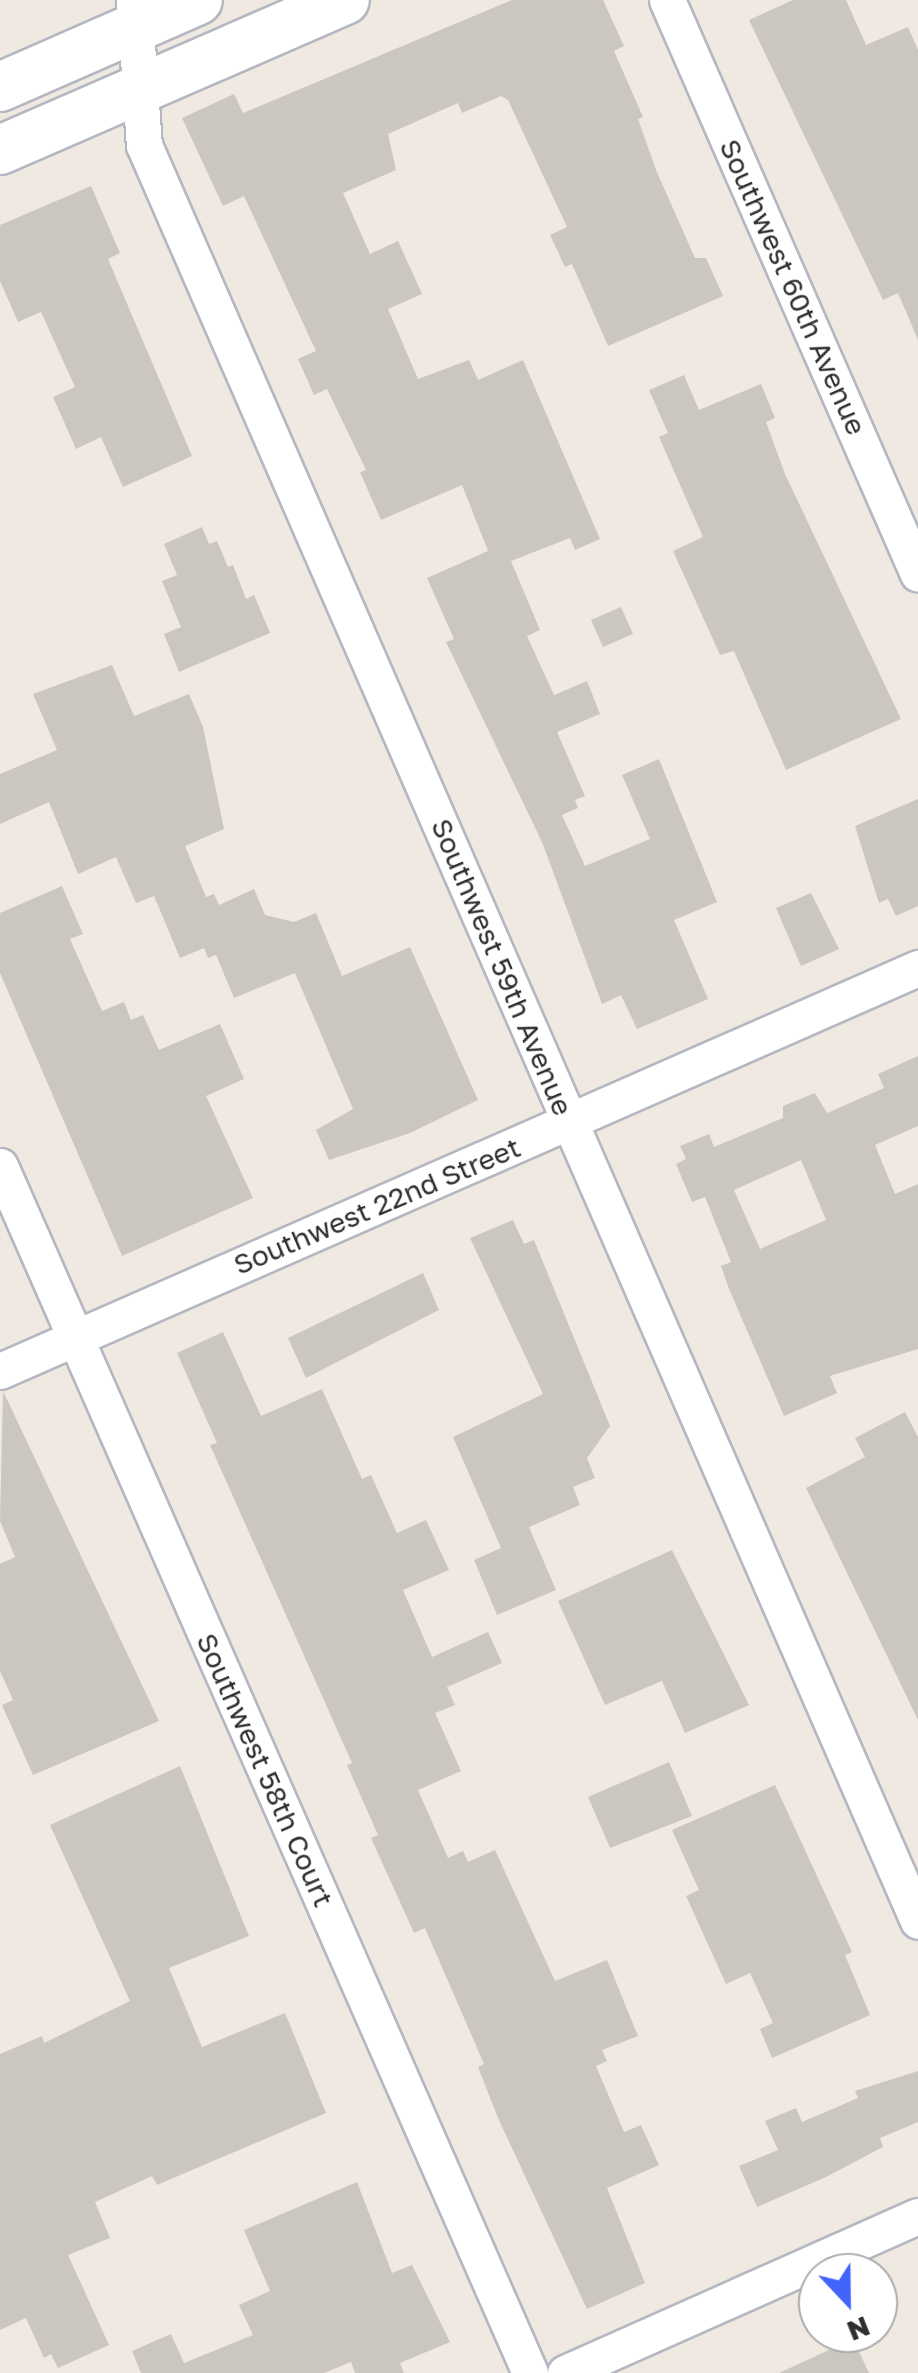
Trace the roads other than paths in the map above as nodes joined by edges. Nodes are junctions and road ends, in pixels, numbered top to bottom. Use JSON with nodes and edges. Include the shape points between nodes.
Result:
{"nodes":[{"id":1,"x":198,"y":0,"type":"edge"},
{"id":2,"x":345,"y":0,"type":"edge"},
{"id":3,"x":668,"y":0,"type":"edge"},
{"id":4,"x":136,"y":14,"type":"edge"},
{"id":5,"x":0,"y":87,"type":"edge"},
{"id":6,"x":140,"y":89,"type":"junction"},
{"id":7,"x":0,"y":150,"type":"edge"},
{"id":8,"x":918,"y":574,"type":"edge"},
{"id":9,"x":918,"y":968,"type":"edge"},
{"id":10,"x":569,"y":1122,"type":"junction"},
{"id":11,"x":0,"y":1166,"type":"edge"},
{"id":12,"x":74,"y":1338,"type":"junction"},
{"id":13,"x":0,"y":1370,"type":"edge"},
{"id":14,"x":918,"y":1921,"type":"edge"},
{"id":15,"x":918,"y":2216,"type":"edge"},
{"id":16,"x":530,"y":2373,"type":"edge"},
{"id":17,"x":565,"y":2373,"type":"edge"}],
"edges":[{"from":1,"to":4,"type":"main road"},
{"from":2,"to":6,"type":"main road"},
{"from":3,"to":8,"type":"street","name":"Southwest 60th Avenue"},
{"from":4,"to":5,"type":"main road"},
{"from":4,"to":6,"type":"street","name":"Southwest 59th Avenue"},
{"from":6,"to":7,"type":"main road"},
{"from":6,"to":10,"type":"street","name":"Southwest 59th Avenue","via":[[144,145]]},
{"from":9,"to":10,"type":"street","name":"Southwest 22nd Street"},
{"from":10,"to":12,"type":"street","name":"Southwest 22nd Street"},
{"from":10,"to":14,"type":"street","name":"Southwest 59th Avenue"},
{"from":11,"to":12,"type":"street","name":"Southwest 58th Court"},
{"from":12,"to":13,"type":"street","name":"Southwest 22nd Street"},
{"from":12,"to":16,"type":"street","name":"Southwest 58th Court"},
{"from":15,"to":17,"type":"street"}]}
